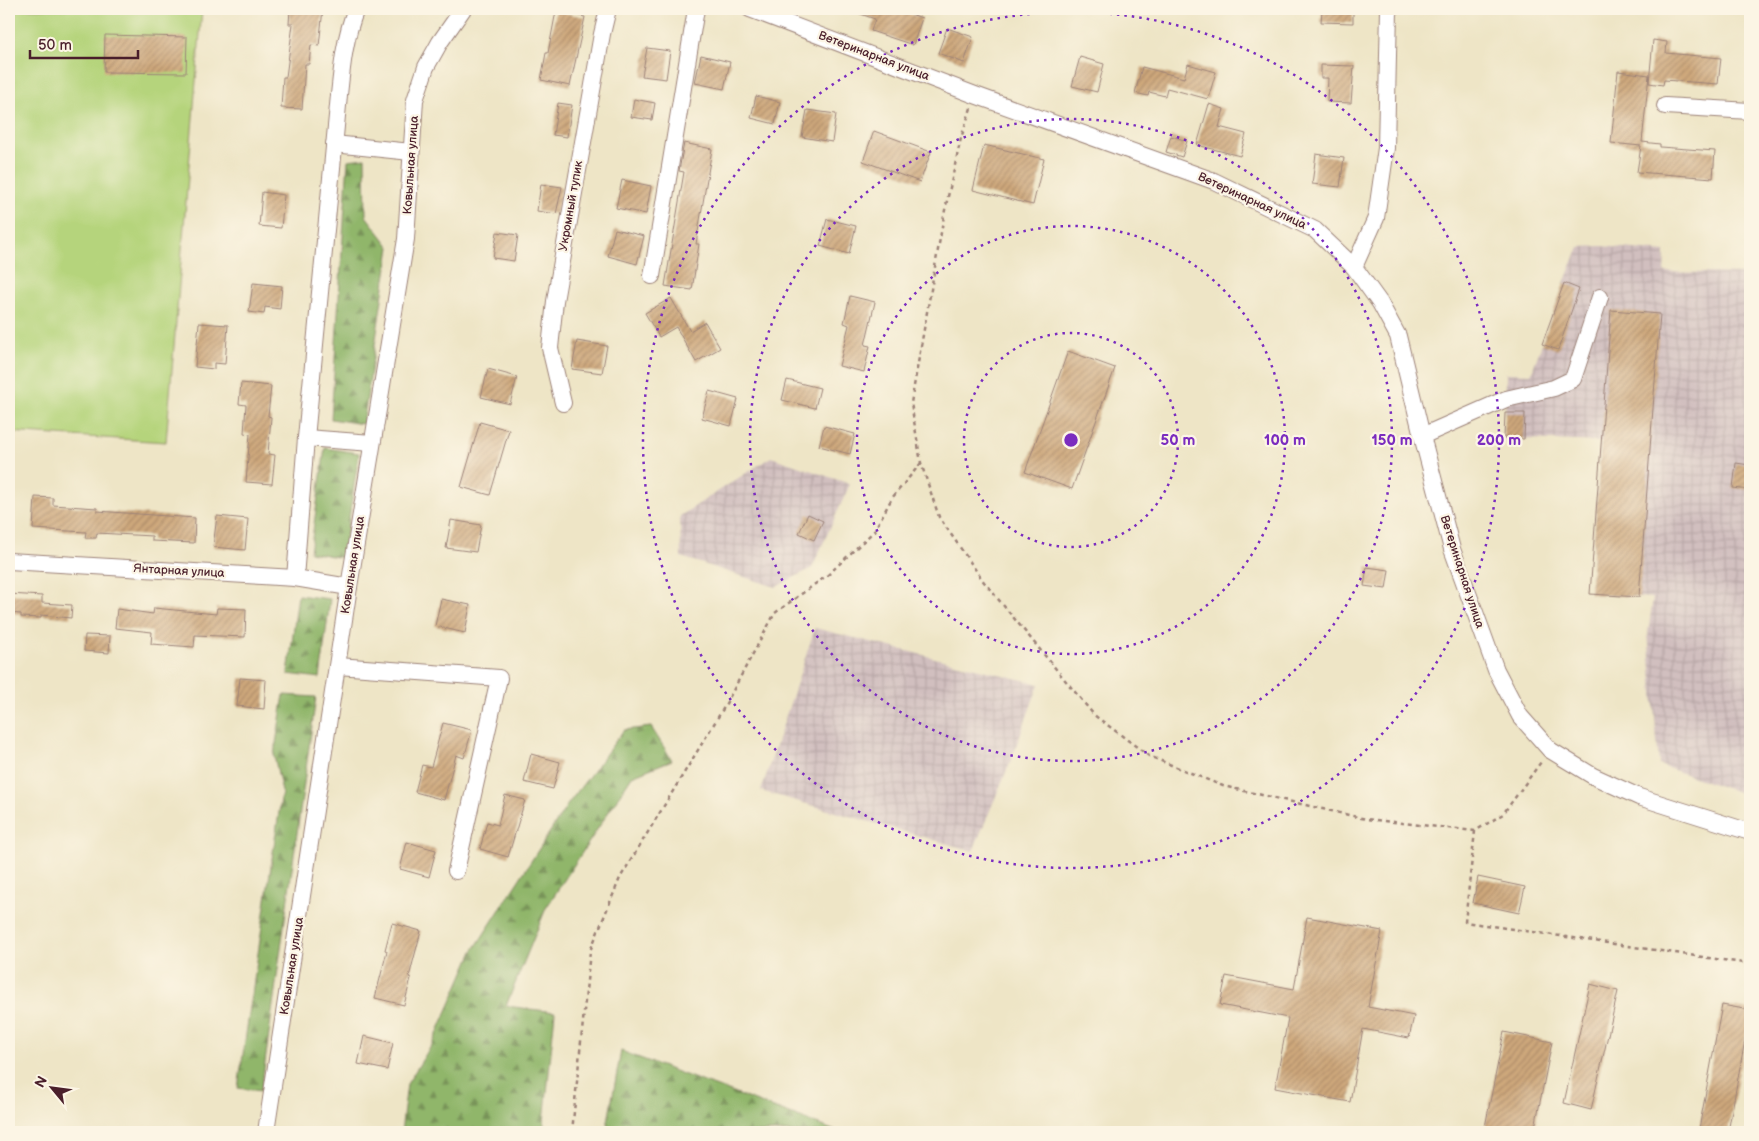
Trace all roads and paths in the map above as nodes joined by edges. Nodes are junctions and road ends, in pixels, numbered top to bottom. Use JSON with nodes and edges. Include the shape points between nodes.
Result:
{"nodes":[{"id":1,"x":356,"y":9,"type":"edge"},
{"id":2,"x":463,"y":9,"type":"edge"},
{"id":3,"x":608,"y":9,"type":"edge"},
{"id":4,"x":696,"y":9,"type":"edge"},
{"id":5,"x":750,"y":9,"type":"edge"},
{"id":6,"x":1389,"y":9,"type":"edge"},
{"id":7,"x":975,"y":95,"type":"junction"},
{"id":8,"x":1665,"y":106,"type":"dead end"},
{"id":9,"x":1750,"y":111,"type":"edge"},
{"id":10,"x":334,"y":144,"type":"junction"},
{"id":11,"x":411,"y":152,"type":"junction"},
{"id":12,"x":1354,"y":267,"type":"junction"},
{"id":13,"x":652,"y":276,"type":"dead end"},
{"id":14,"x":1600,"y":297,"type":"dead end"},
{"id":15,"x":563,"y":403,"type":"dead end"},
{"id":16,"x":1422,"y":436,"type":"junction"},
{"id":17,"x":306,"y":438,"type":"junction"},
{"id":18,"x":372,"y":443,"type":"junction"},
{"id":19,"x":921,"y":463,"type":"junction"},
{"id":20,"x":9,"y":561,"type":"edge"},
{"id":21,"x":295,"y":578,"type":"junction"},
{"id":22,"x":349,"y":587,"type":"junction"},
{"id":23,"x":338,"y":666,"type":"junction"},
{"id":24,"x":1550,"y":750,"type":"junction"},
{"id":25,"x":1475,"y":831,"type":"junction"},
{"id":26,"x":1750,"y":832,"type":"edge"},
{"id":27,"x":456,"y":871,"type":"dead end"},
{"id":28,"x":1750,"y":964,"type":"edge"},
{"id":29,"x":266,"y":1132,"type":"edge"},
{"id":30,"x":572,"y":1132,"type":"edge"}],
"edges":[{"from":1,"to":10,"type":"street","via":[[343,62]]},
{"from":2,"to":11,"type":"street","name":"Ковыльная улица","via":[[426,67],[415,100]]},
{"from":3,"to":15,"type":"street","name":"Укромный тупик","via":[[554,310],[550,348]]},
{"from":4,"to":13,"type":"street"},
{"from":5,"to":7,"type":"street","name":"Ветеринарная улица"},
{"from":6,"to":12,"type":"street","via":[[1386,148],[1376,218]]},
{"from":7,"to":12,"type":"street","name":"Ветеринарная улица","via":[[1214,181],[1315,230]]},
{"from":7,"to":19,"type":"path","via":[[961,138],[945,210],[912,403]]},
{"from":8,"to":9,"type":"street"},
{"from":10,"to":11,"type":"street"},
{"from":10,"to":17,"type":"street"},
{"from":11,"to":18,"type":"street","name":"Ковыльная улица","via":[[406,239]]},
{"from":12,"to":16,"type":"street","name":"Ветеринарная улица","via":[[1380,303],[1398,336]]},
{"from":14,"to":16,"type":"street","via":[[1573,379],[1554,388],[1506,399]]},
{"from":16,"to":24,"type":"street","name":"Ветеринарная улица","via":[[1452,549],[1496,670],[1520,716]]},
{"from":17,"to":18,"type":"street"},
{"from":17,"to":21,"type":"street"},
{"from":18,"to":22,"type":"street","name":"Ковыльная улица"},
{"from":19,"to":25,"type":"path","via":[[939,517],[984,582],[1094,715],[1149,756],[1223,786],[1366,819]]},
{"from":19,"to":30,"type":"path","via":[[892,498],[874,531],[829,574],[775,613],[723,709],[620,878],[590,951]]},
{"from":20,"to":21,"type":"street","name":"Янтарная улица"},
{"from":21,"to":22,"type":"street","name":"Янтарная улица"},
{"from":22,"to":23,"type":"street","name":"Ковыльная улица"},
{"from":23,"to":27,"type":"street","via":[[499,678]]},
{"from":23,"to":29,"type":"street","name":"Ковыльная улица"},
{"from":24,"to":25,"type":"path","via":[[1503,814]]},
{"from":24,"to":26,"type":"street","name":"Ветеринарная улица","via":[[1593,776],[1639,796]]},
{"from":25,"to":28,"type":"path","via":[[1465,922]]}]}
